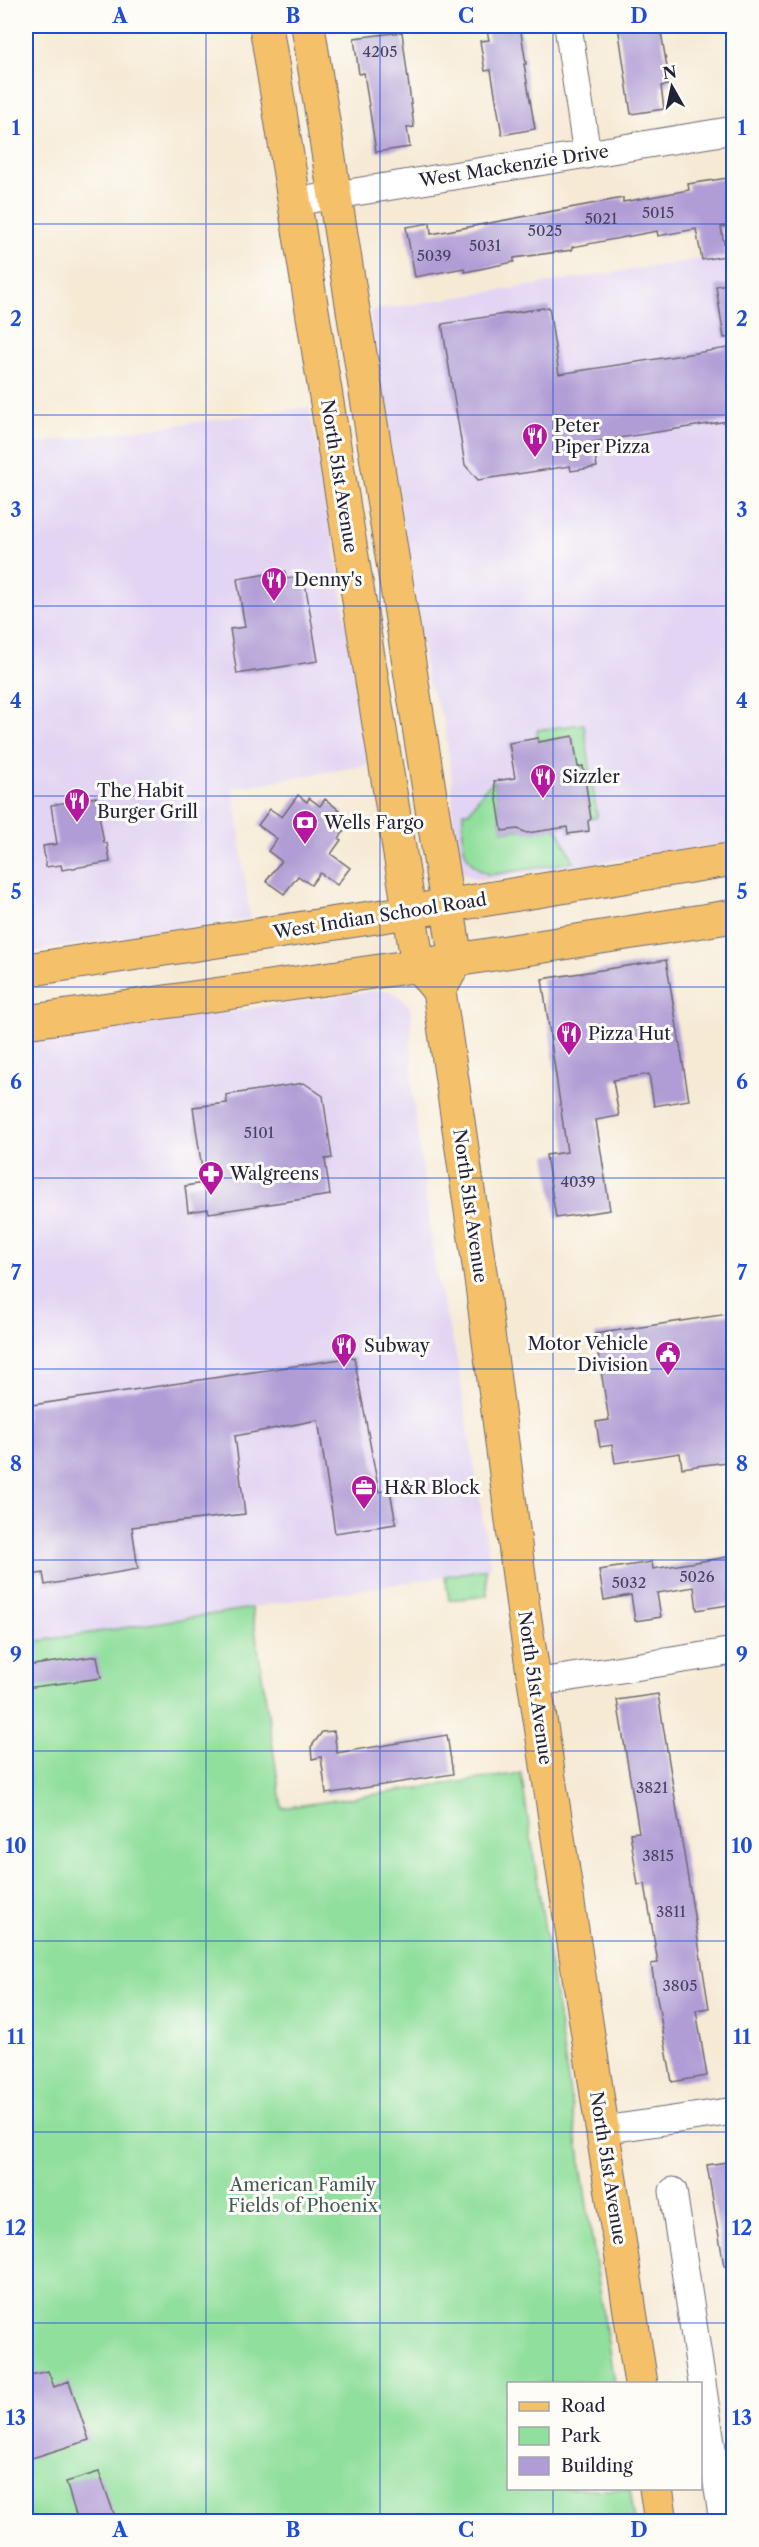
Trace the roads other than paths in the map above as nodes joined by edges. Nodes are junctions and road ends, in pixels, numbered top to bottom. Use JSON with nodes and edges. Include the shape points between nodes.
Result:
{"nodes":[{"id":1,"x":266,"y":26,"type":"edge"},
{"id":2,"x":308,"y":26,"type":"edge"},
{"id":3,"x":568,"y":26,"type":"edge"},
{"id":4,"x":734,"y":130,"type":"edge"},
{"id":5,"x":587,"y":154,"type":"junction"},
{"id":6,"x":336,"y":195,"type":"junction"},
{"id":7,"x":294,"y":202,"type":"junction"},
{"id":8,"x":734,"y":858,"type":"edge"},
{"id":9,"x":446,"y":905,"type":"junction"},
{"id":10,"x":409,"y":911,"type":"junction"},
{"id":11,"x":734,"y":916,"type":"edge"},
{"id":12,"x":456,"y":960,"type":"junction"},
{"id":13,"x":418,"y":965,"type":"junction"},
{"id":14,"x":26,"y":970,"type":"edge"},
{"id":15,"x":439,"y":991,"type":"junction"},
{"id":16,"x":26,"y":1022,"type":"edge"},
{"id":17,"x":734,"y":1652,"type":"edge"},
{"id":18,"x":534,"y":1683,"type":"junction"},
{"id":19,"x":734,"y":2111,"type":"edge"},
{"id":20,"x":603,"y":2130,"type":"junction"},
{"id":21,"x":672,"y":2191,"type":"dead end"},
{"id":22,"x":640,"y":2382,"type":"edge"},
{"id":23,"x":701,"y":2382,"type":"edge"},
{"id":24,"x":702,"y":2386,"type":"edge"},
{"id":25,"x":656,"y":2490,"type":"edge"},
{"id":26,"x":661,"y":2522,"type":"edge"},
{"id":27,"x":723,"y":2522,"type":"edge"}],
"edges":[{"from":1,"to":7,"type":"main road","name":"North 51st Avenue"},
{"from":2,"to":6,"type":"main road"},
{"from":3,"to":5,"type":"street"},
{"from":4,"to":5,"type":"street","name":"West Mackenzie Drive"},
{"from":5,"to":6,"type":"street","name":"West Mackenzie Drive"},
{"from":6,"to":7,"type":"street","name":"West Mackenzie Drive"},
{"from":6,"to":9,"type":"main road"},
{"from":7,"to":10,"type":"main road","name":"North 51st Avenue"},
{"from":8,"to":9,"type":"main road","name":"West Indian School Road"},
{"from":9,"to":10,"type":"main road","name":"West Indian School Road"},
{"from":9,"to":12,"type":"main road"},
{"from":10,"to":13,"type":"main road","name":"North 51st Avenue"},
{"from":10,"to":14,"type":"main road","name":"West Indian School Road"},
{"from":11,"to":12,"type":"main road"},
{"from":12,"to":13,"type":"main road"},
{"from":12,"to":15,"type":"main road"},
{"from":13,"to":15,"type":"main road","name":"North 51st Avenue"},
{"from":13,"to":16,"type":"main road"},
{"from":15,"to":18,"type":"main road","name":"North 51st Avenue"},
{"from":17,"to":18,"type":"street"},
{"from":18,"to":20,"type":"main road","name":"North 51st Avenue"},
{"from":19,"to":20,"type":"street"},
{"from":20,"to":22,"type":"main road","name":"North 51st Avenue"},
{"from":21,"to":23,"type":"street"},
{"from":24,"to":27,"type":"street"},
{"from":25,"to":26,"type":"main road"}]}
